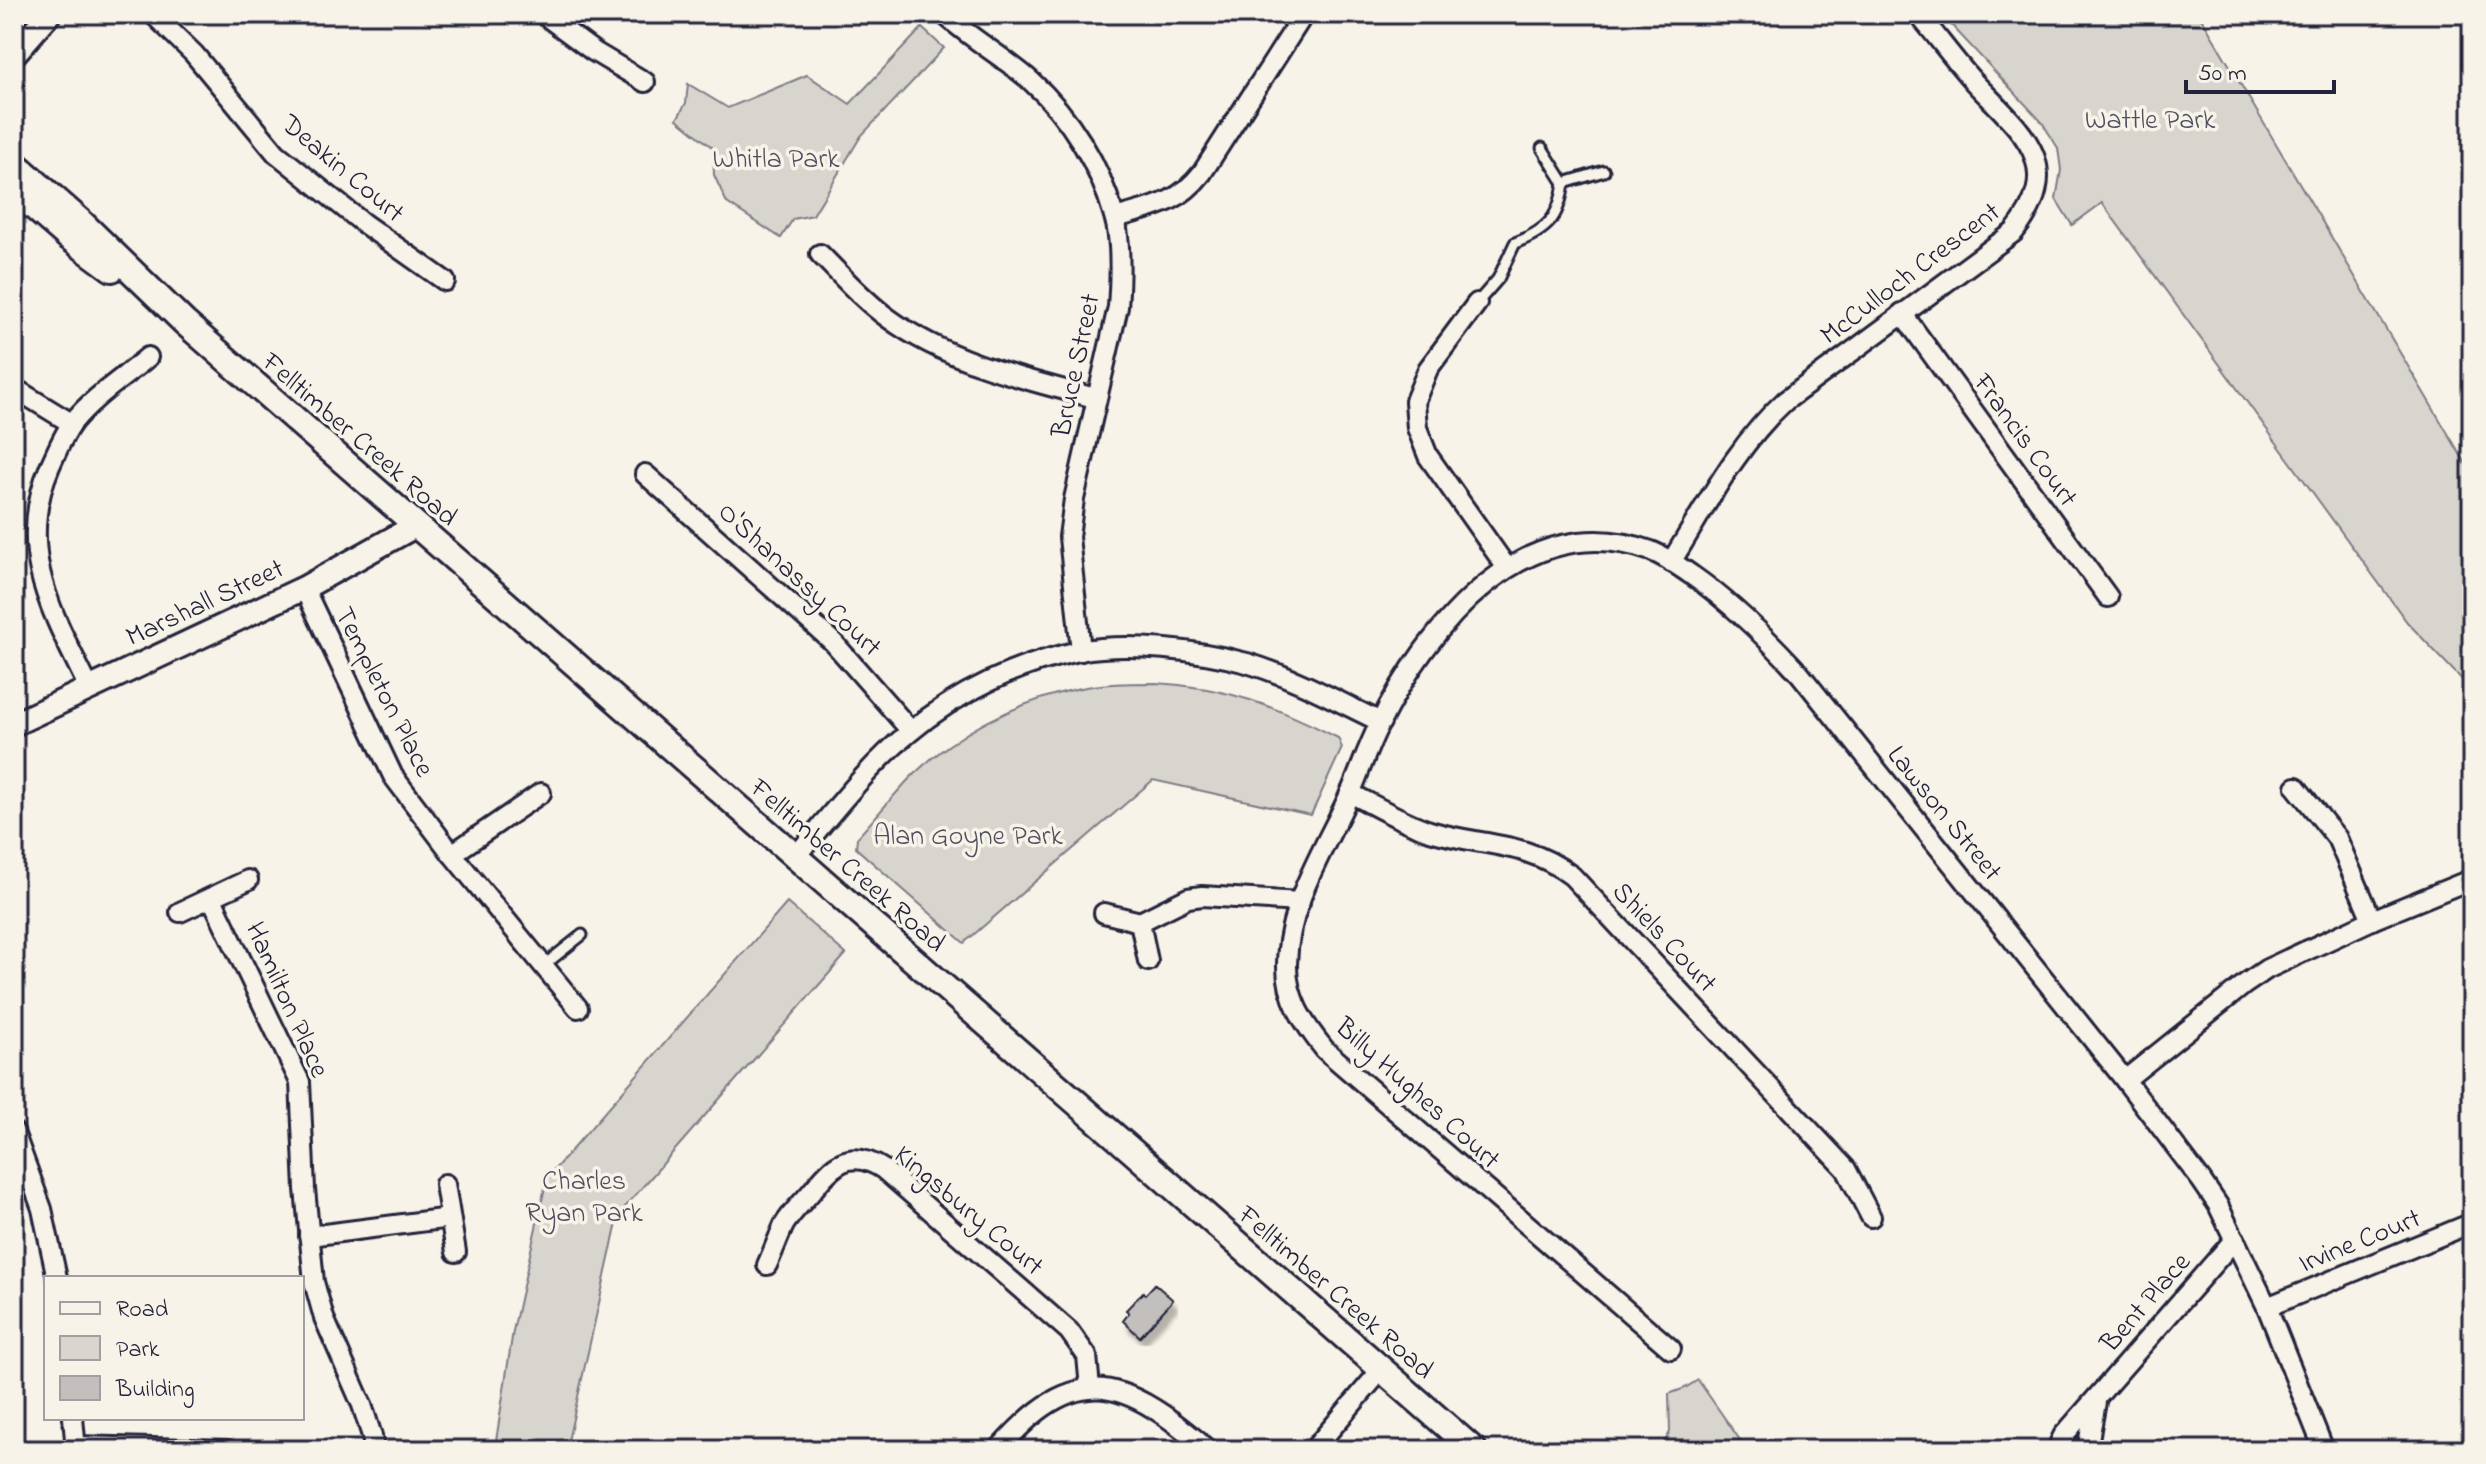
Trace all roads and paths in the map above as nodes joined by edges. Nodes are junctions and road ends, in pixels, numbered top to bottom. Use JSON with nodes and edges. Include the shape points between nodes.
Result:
{"nodes":[{"id":1,"x":49,"y":14,"type":"edge"},
{"id":2,"x":153,"y":14,"type":"edge"},
{"id":3,"x":543,"y":14,"type":"edge"},
{"id":4,"x":944,"y":14,"type":"edge"},
{"id":5,"x":1304,"y":14,"type":"edge"},
{"id":6,"x":1918,"y":14,"type":"edge"},
{"id":7,"x":17,"y":45,"type":"edge"},
{"id":8,"x":645,"y":82,"type":"dead end"},
{"id":9,"x":1542,"y":148,"type":"dead end"},
{"id":10,"x":14,"y":163,"type":"edge"},
{"id":11,"x":1604,"y":171,"type":"dead end"},
{"id":12,"x":1564,"y":183,"type":"junction"},
{"id":13,"x":14,"y":190,"type":"edge"},
{"id":14,"x":1115,"y":218,"type":"junction"},
{"id":15,"x":820,"y":254,"type":"dead end"},
{"id":16,"x":445,"y":281,"type":"dead end"},
{"id":17,"x":1477,"y":303,"type":"joint"},
{"id":18,"x":1902,"y":313,"type":"junction"},
{"id":19,"x":185,"y":323,"type":"junction"},
{"id":20,"x":148,"y":357,"type":"dead end"},
{"id":21,"x":14,"y":388,"type":"edge"},
{"id":22,"x":1095,"y":398,"type":"junction"},
{"id":23,"x":71,"y":423,"type":"junction"},
{"id":24,"x":645,"y":474,"type":"dead end"},
{"id":25,"x":415,"y":526,"type":"junction"},
{"id":26,"x":1671,"y":562,"type":"junction"},
{"id":27,"x":1507,"y":568,"type":"junction"},
{"id":28,"x":304,"y":588,"type":"junction"},
{"id":29,"x":2108,"y":597,"type":"dead end"},
{"id":30,"x":1081,"y":651,"type":"junction"},
{"id":31,"x":89,"y":688,"type":"junction"},
{"id":32,"x":1381,"y":722,"type":"junction"},
{"id":33,"x":14,"y":724,"type":"edge"},
{"id":34,"x":911,"y":731,"type":"junction"},
{"id":35,"x":2296,"y":787,"type":"dead end"},
{"id":36,"x":541,"y":793,"type":"dead end"},
{"id":37,"x":1350,"y":793,"type":"junction"},
{"id":38,"x":452,"y":854,"type":"junction"},
{"id":39,"x":795,"y":857,"type":"junction"},
{"id":40,"x":2472,"y":879,"type":"edge"},
{"id":41,"x":248,"y":880,"type":"dead end"},
{"id":42,"x":212,"y":899,"type":"junction"},
{"id":43,"x":1300,"y":902,"type":"junction"},
{"id":44,"x":180,"y":912,"type":"dead end"},
{"id":45,"x":1104,"y":913,"type":"dead end"},
{"id":46,"x":2372,"y":920,"type":"junction"},
{"id":47,"x":1140,"y":922,"type":"junction"},
{"id":48,"x":582,"y":935,"type":"dead end"},
{"id":49,"x":1148,"y":961,"type":"dead end"},
{"id":50,"x":543,"y":966,"type":"junction"},
{"id":51,"x":578,"y":1008,"type":"dead end"},
{"id":52,"x":2125,"y":1080,"type":"junction"},
{"id":53,"x":14,"y":1132,"type":"edge"},
{"id":54,"x":445,"y":1184,"type":"dead end"},
{"id":55,"x":1871,"y":1217,"type":"dead end"},
{"id":56,"x":450,"y":1218,"type":"junction"},
{"id":57,"x":2472,"y":1223,"type":"edge"},
{"id":58,"x":309,"y":1236,"type":"junction"},
{"id":59,"x":2235,"y":1239,"type":"junction"},
{"id":60,"x":456,"y":1252,"type":"dead end"},
{"id":61,"x":767,"y":1265,"type":"dead end"},
{"id":62,"x":57,"y":1276,"type":"edge"},
{"id":63,"x":2267,"y":1307,"type":"junction"},
{"id":64,"x":1671,"y":1349,"type":"dead end"},
{"id":65,"x":1382,"y":1369,"type":"junction"},
{"id":66,"x":1090,"y":1388,"type":"junction"},
{"id":67,"x":2097,"y":1399,"type":"junction"},
{"id":68,"x":73,"y":1420,"type":"edge"},
{"id":69,"x":76,"y":1448,"type":"edge"},
{"id":70,"x":228,"y":1450,"type":"edge"},
{"id":71,"x":374,"y":1450,"type":"edge"},
{"id":72,"x":998,"y":1450,"type":"edge"},
{"id":73,"x":1208,"y":1450,"type":"edge"},
{"id":74,"x":1313,"y":1450,"type":"edge"},
{"id":75,"x":1474,"y":1450,"type":"edge"},
{"id":76,"x":2061,"y":1450,"type":"edge"},
{"id":77,"x":2087,"y":1450,"type":"edge"},
{"id":78,"x":2324,"y":1450,"type":"edge"}],
"edges":[{"from":1,"to":7,"type":"street"},
{"from":2,"to":16,"type":"street","name":"Deakin Court","via":[[194,54],[276,153]]},
{"from":3,"to":8,"type":"street"},
{"from":4,"to":14,"type":"street","name":"Bruce Street","via":[[1053,103],[1098,171]]},
{"from":5,"to":14,"type":"street","via":[[1189,189],[1168,202]]},
{"from":6,"to":18,"type":"street","name":"McCulloch Crescent","via":[[2015,123],[2032,148],[2038,173],[2036,197],[2014,232]]},
{"from":9,"to":12,"type":"lane"},
{"from":10,"to":19,"type":"main road","name":"Felltimber Creek Road"},
{"from":11,"to":12,"type":"lane"},
{"from":12,"to":17,"type":"lane","via":[[1547,226],[1515,243],[1498,279]]},
{"from":13,"to":19,"type":"main road","name":"Felltimber Creek Road"},
{"from":14,"to":22,"type":"street","name":"Bruce Street","via":[[1118,307]]},
{"from":15,"to":22,"type":"street","via":[[873,307],[917,337],[982,366]]},
{"from":17,"to":27,"type":"street","via":[[1428,369],[1415,401],[1417,428],[1428,456]]},
{"from":18,"to":26,"type":"street","name":"McCulloch Crescent","via":[[1768,417],[1746,441]]},
{"from":18,"to":29,"type":"street","name":"Francis Court"},
{"from":19,"to":25,"type":"main road","name":"Felltimber Creek Road"},
{"from":20,"to":23,"type":"street"},
{"from":21,"to":23,"type":"street"},
{"from":22,"to":30,"type":"street","name":"Bruce Street","via":[[1069,537]]},
{"from":23,"to":31,"type":"street","via":[[38,503],[38,569],[48,605]]},
{"from":24,"to":34,"type":"street","name":"O'Shanassy Court","via":[[833,642]]},
{"from":25,"to":28,"type":"street","name":"Marshall Street"},
{"from":25,"to":39,"type":"main road","name":"Felltimber Creek Road"},
{"from":26,"to":27,"type":"street","name":"Lawson Street","via":[[1622,543],[1590,540],[1559,545]]},
{"from":26,"to":52,"type":"street","name":"Lawson Street","via":[[1729,603],[1800,674]]},
{"from":27,"to":32,"type":"street","name":"Lawson Street","via":[[1433,637]]},
{"from":28,"to":31,"type":"street","name":"Marshall Street"},
{"from":28,"to":38,"type":"street","name":"Templeton Place","via":[[393,776]]},
{"from":30,"to":32,"type":"street","via":[[1170,649],[1207,654],[1296,681]]},
{"from":30,"to":34,"type":"street","via":[[984,684]]},
{"from":31,"to":33,"type":"street","name":"Marshall Street"},
{"from":32,"to":37,"type":"street","name":"Billy Hughes Court"},
{"from":34,"to":39,"type":"street"},
{"from":35,"to":46,"type":"street","via":[[2337,838]]},
{"from":36,"to":38,"type":"street"},
{"from":37,"to":43,"type":"street","name":"Billy Hughes Court"},
{"from":37,"to":55,"type":"street","name":"Shiels Court","via":[[1430,831],[1528,851],[1572,876],[1846,1169]]},
{"from":38,"to":50,"type":"street","name":"Templeton Place"},
{"from":39,"to":65,"type":"main road","name":"Felltimber Creek Road"},
{"from":40,"to":46,"type":"street"},
{"from":41,"to":42,"type":"street","name":"Hamilton Place"},
{"from":42,"to":44,"type":"street","name":"Hamilton Place"},
{"from":42,"to":58,"type":"street","name":"Hamilton Place","via":[[300,1082]]},
{"from":43,"to":47,"type":"street","via":[[1202,896]]},
{"from":43,"to":64,"type":"street","name":"Billy Hughes Court","via":[[1290,933],[1291,999],[1325,1050]]},
{"from":45,"to":47,"type":"street"},
{"from":46,"to":52,"type":"street","via":[[2267,969]]},
{"from":47,"to":49,"type":"street"},
{"from":48,"to":50,"type":"lane"},
{"from":50,"to":51,"type":"street","name":"Templeton Place"},
{"from":52,"to":59,"type":"street","name":"Lawson Street","via":[[2201,1180]]},
{"from":53,"to":62,"type":"street","via":[[42,1209]]},
{"from":54,"to":56,"type":"street"},
{"from":56,"to":58,"type":"street"},
{"from":56,"to":60,"type":"street"},
{"from":57,"to":63,"type":"street","name":"Irvine Court"},
{"from":58,"to":71,"type":"street","name":"Hamilton Place","via":[[324,1318],[362,1405]]},
{"from":59,"to":63,"type":"street","name":"Lawson Street"},
{"from":59,"to":67,"type":"street","name":"Bent Place"},
{"from":61,"to":66,"type":"street","name":"Kingsbury Court","via":[[785,1223],[836,1164],[859,1158],[871,1161],[1069,1331],[1087,1356]]},
{"from":63,"to":78,"type":"street","name":"Lawson Street"},
{"from":65,"to":74,"type":"street"},
{"from":65,"to":75,"type":"main road","name":"Felltimber Creek Road"},
{"from":66,"to":72,"type":"street","via":[[1041,1408]]},
{"from":66,"to":73,"type":"street","via":[[1142,1402]]},
{"from":67,"to":76,"type":"street","name":"Bent Place","via":[[2062,1437]]},
{"from":67,"to":77,"type":"street","name":"Bent Place"},
{"from":68,"to":69,"type":"street"},
{"from":69,"to":70,"type":"street"}]}
